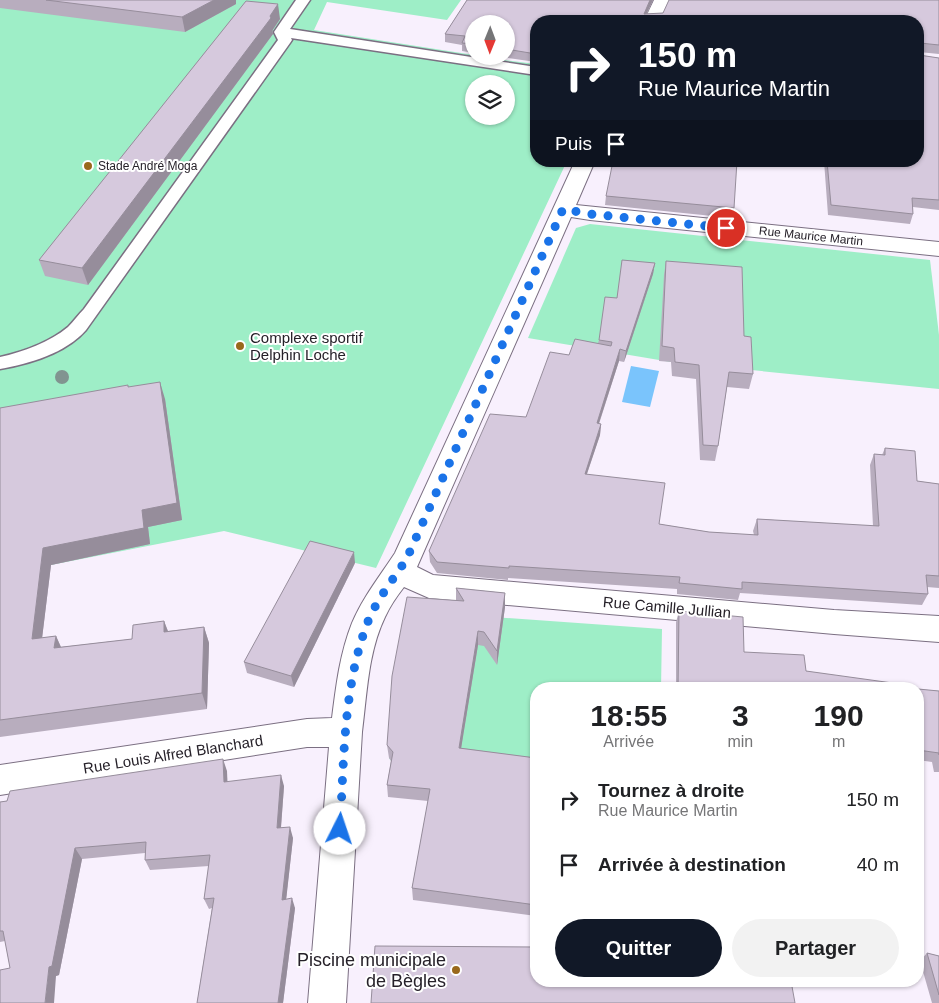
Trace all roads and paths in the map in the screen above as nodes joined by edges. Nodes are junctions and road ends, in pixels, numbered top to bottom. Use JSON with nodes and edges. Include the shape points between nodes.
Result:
{"nodes":[{"id":1,"x":303,"y":0,"type":"edge"},
{"id":2,"x":662,"y":0,"type":"edge"},
{"id":3,"x":655,"y":15,"type":"edge"},
{"id":4,"x":281,"y":32,"type":"junction"},
{"id":5,"x":530,"y":70,"type":"edge"},
{"id":6,"x":582,"y":167,"type":"edge"},
{"id":7,"x":563,"y":209,"type":"junction"},
{"id":8,"x":939,"y":249,"type":"edge"},
{"id":9,"x":0,"y":363,"type":"edge"},
{"id":10,"x":399,"y":571,"type":"junction"},
{"id":11,"x":939,"y":629,"type":"edge"},
{"id":12,"x":346,"y":732,"type":"junction"},
{"id":13,"x":0,"y":780,"type":"edge"},
{"id":14,"x":327,"y":1003,"type":"edge"}],
"edges":[{"from":1,"to":4,"type":"lane"},
{"from":2,"to":3,"type":"street"},
{"from":4,"to":5,"type":"lane"},
{"from":4,"to":9,"type":"lane","via":[[286,40],[73,332],[30,354]]},
{"from":6,"to":7,"type":"street"},
{"from":7,"to":8,"type":"street","name":"Rue Maurice Martin"},
{"from":7,"to":10,"type":"street"},
{"from":10,"to":11,"type":"street","name":"Rue Camille Jullian","via":[[429,586]]},
{"from":10,"to":12,"type":"street","via":[[380,597],[367,623],[351,691]]},
{"from":12,"to":13,"type":"street","name":"Rue Louis Alfred Blanchard","via":[[308,733]]},
{"from":12,"to":14,"type":"street"}]}
